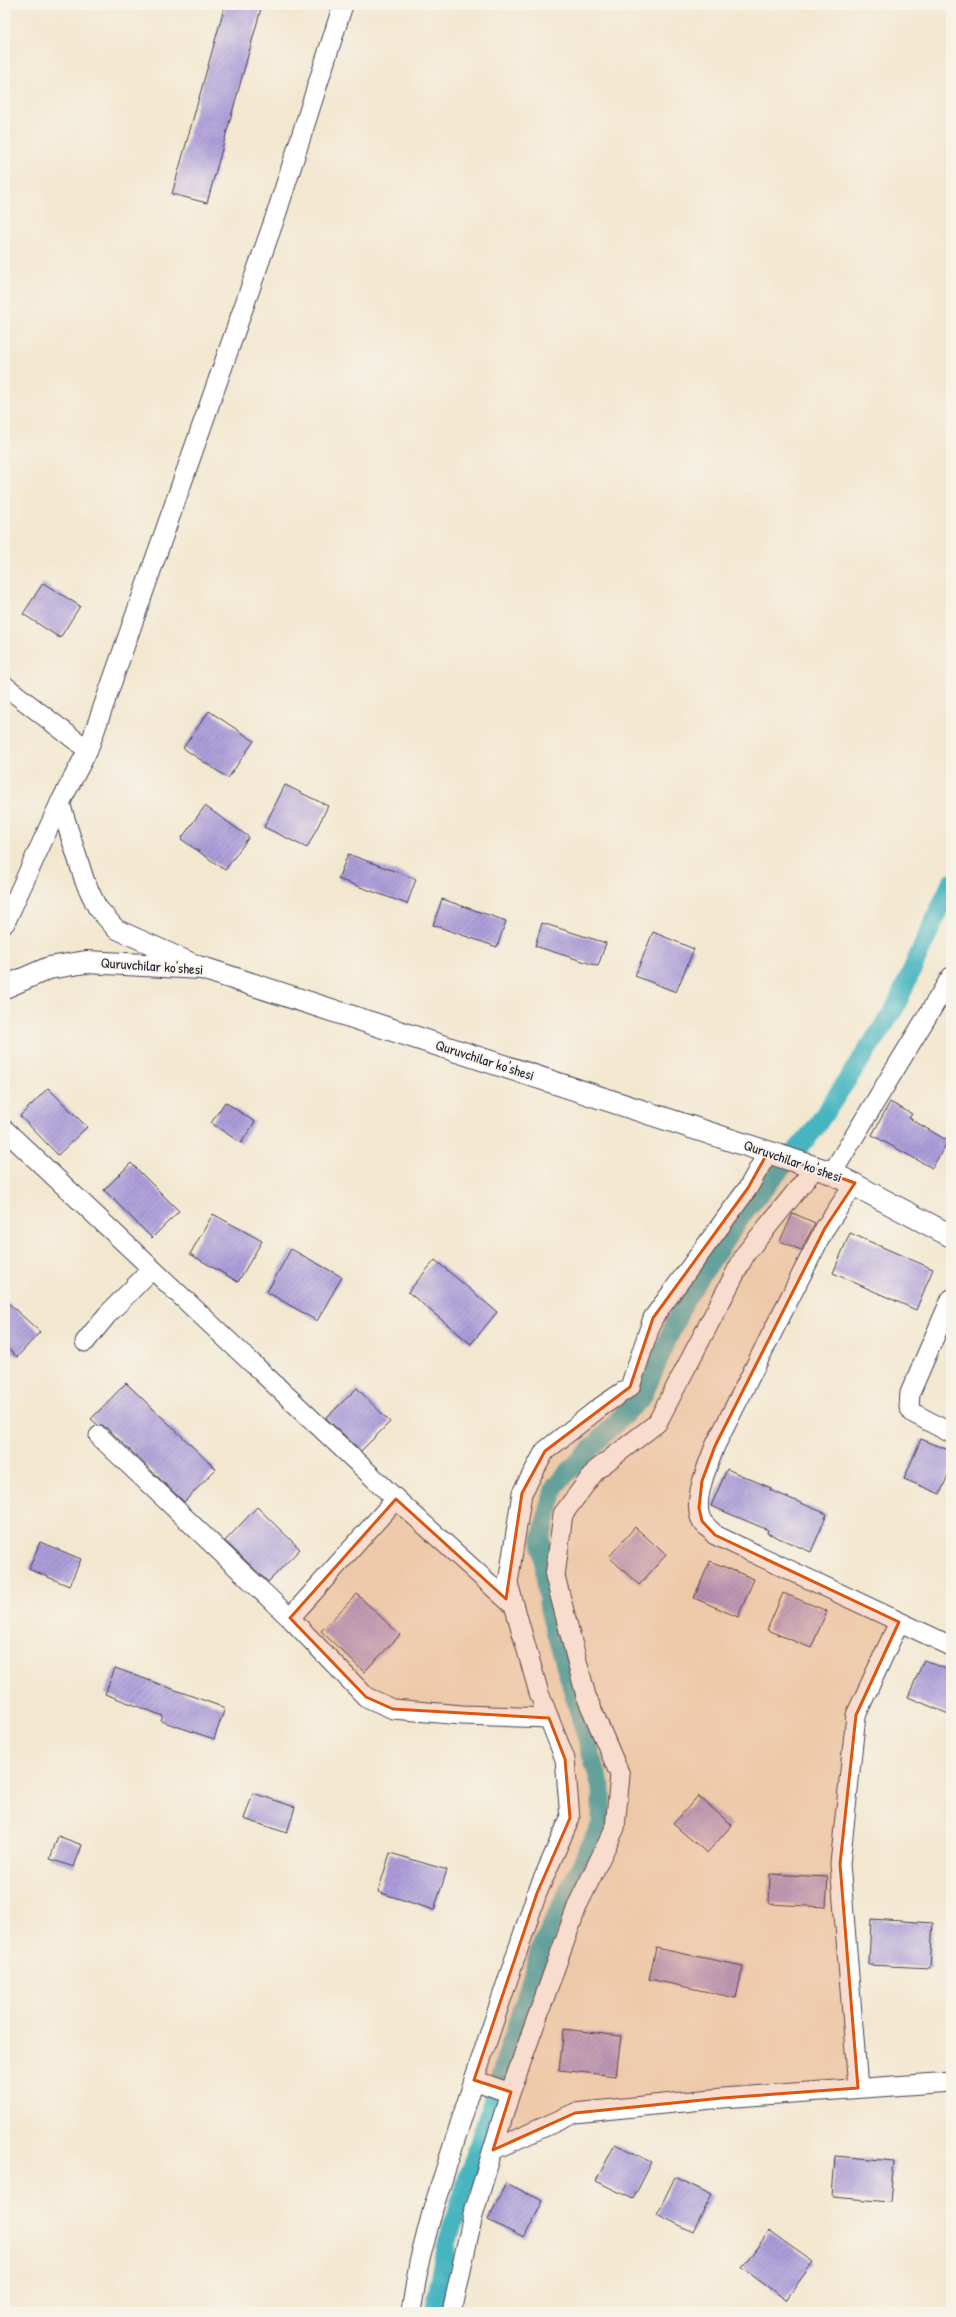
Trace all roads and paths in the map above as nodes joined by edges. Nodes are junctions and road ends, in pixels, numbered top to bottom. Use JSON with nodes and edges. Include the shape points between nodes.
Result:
{"nodes":[{"id":1,"x":343,"y":5,"type":"edge"},
{"id":2,"x":5,"y":686,"type":"edge"},
{"id":3,"x":88,"y":750,"type":"junction"},
{"id":4,"x":60,"y":803,"type":"junction"},
{"id":5,"x":5,"y":923,"type":"edge"},
{"id":6,"x":202,"y":968,"type":"junction"},
{"id":7,"x":951,"y":977,"type":"edge"},
{"id":8,"x":5,"y":987,"type":"edge"},
{"id":9,"x":5,"y":1130,"type":"edge"},
{"id":10,"x":775,"y":1154,"type":"junction"},
{"id":11,"x":818,"y":1169,"type":"junction"},
{"id":12,"x":855,"y":1184,"type":"junction"},
{"id":13,"x":951,"y":1236,"type":"edge"},
{"id":14,"x":152,"y":1269,"type":"junction"},
{"id":15,"x":951,"y":1299,"type":"edge"},
{"id":16,"x":85,"y":1342,"type":"dead end"},
{"id":17,"x":951,"y":1432,"type":"edge"},
{"id":18,"x":99,"y":1436,"type":"dead end"},
{"id":19,"x":396,"y":1499,"type":"junction"},
{"id":20,"x":515,"y":1607,"type":"junction"},
{"id":21,"x":290,"y":1618,"type":"junction"},
{"id":22,"x":899,"y":1622,"type":"junction"},
{"id":23,"x":951,"y":1646,"type":"edge"},
{"id":24,"x":549,"y":1718,"type":"junction"},
{"id":25,"x":480,"y":2082,"type":"junction"},
{"id":26,"x":951,"y":2082,"type":"edge"},
{"id":27,"x":858,"y":2088,"type":"junction"},
{"id":28,"x":507,"y":2092,"type":"junction"},
{"id":29,"x":493,"y":2150,"type":"junction"},
{"id":30,"x":411,"y":2312,"type":"edge"},
{"id":31,"x":452,"y":2312,"type":"edge"}],
"edges":[{"from":1,"to":3,"type":"street","via":[[276,214]]},
{"from":2,"to":3,"type":"street"},
{"from":3,"to":4,"type":"street"},
{"from":4,"to":5,"type":"street"},
{"from":4,"to":6,"type":"street","via":[[85,882],[97,907],[116,929]]},
{"from":6,"to":8,"type":"main road","name":"Quruvchilar ko'shesi","via":[[86,962],[49,968]]},
{"from":6,"to":10,"type":"main road","name":"Quruvchilar ko'shesi"},
{"from":7,"to":11,"type":"street"},
{"from":9,"to":14,"type":"street"},
{"from":10,"to":11,"type":"main road","name":"Quruvchilar ko'shesi"},
{"from":10,"to":20,"type":"street","via":[[653,1318],[630,1387],[545,1451],[522,1493],[508,1583]]},
{"from":11,"to":12,"type":"main road","name":"Quruvchilar ko'shesi"},
{"from":11,"to":28,"type":"street","via":[[746,1253],[657,1422],[596,1470],[563,1514],[555,1576],[586,1696],[620,1775],[616,1820],[615,1828],[578,1904]]},
{"from":12,"to":13,"type":"main road","name":"Quruvchilar ko'shesi"},
{"from":12,"to":22,"type":"street","via":[[824,1228],[715,1446],[702,1481],[699,1508],[702,1521],[715,1534]]},
{"from":14,"to":16,"type":"street","via":[[107,1315]]},
{"from":14,"to":19,"type":"street"},
{"from":15,"to":17,"type":"street","via":[[910,1393],[909,1407],[913,1413]]},
{"from":18,"to":21,"type":"street"},
{"from":19,"to":20,"type":"street"},
{"from":19,"to":21,"type":"street"},
{"from":20,"to":24,"type":"street","via":[[539,1693]]},
{"from":21,"to":24,"type":"street","via":[[366,1697],[393,1709],[462,1715]]},
{"from":22,"to":23,"type":"street"},
{"from":22,"to":27,"type":"street","via":[[856,1715],[840,1864]]},
{"from":24,"to":25,"type":"street","via":[[565,1759],[570,1818],[537,1893]]},
{"from":25,"to":28,"type":"street"},
{"from":25,"to":30,"type":"street","via":[[433,2209],[419,2263]]},
{"from":26,"to":27,"type":"street"},
{"from":27,"to":29,"type":"street","via":[[722,2098],[575,2114]]},
{"from":28,"to":29,"type":"street"},
{"from":29,"to":31,"type":"street","via":[[473,2215]]}]}
